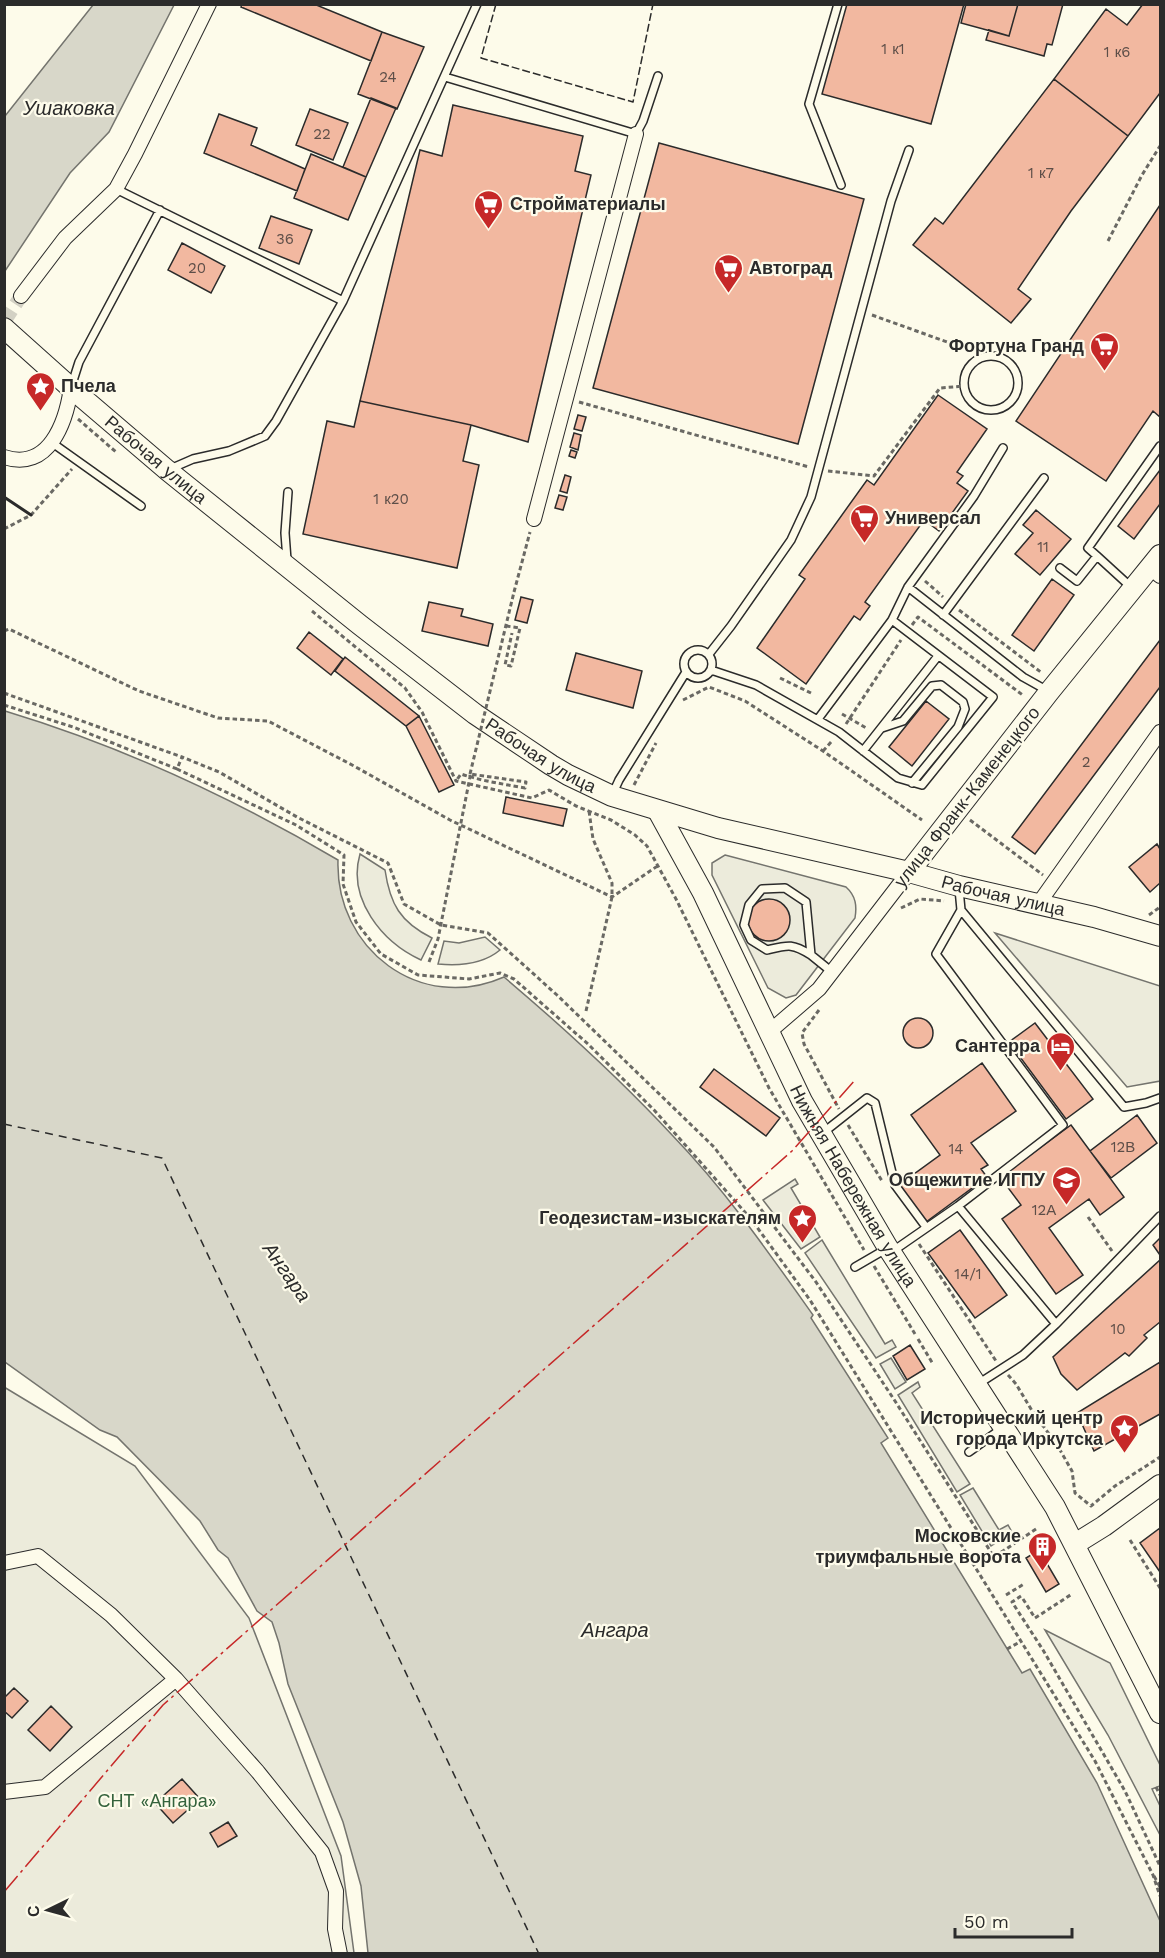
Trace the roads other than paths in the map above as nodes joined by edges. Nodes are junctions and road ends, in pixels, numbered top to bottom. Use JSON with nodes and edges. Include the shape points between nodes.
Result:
{"nodes":[{"id":1,"x":209,"y":4,"type":"edge"},
{"id":2,"x":477,"y":4,"type":"edge"},
{"id":3,"x":838,"y":4,"type":"edge"},
{"id":4,"x":658,"y":76,"type":"dead end"},
{"id":5,"x":445,"y":77,"type":"junction"},
{"id":6,"x":636,"y":134,"type":"junction"},
{"id":7,"x":909,"y":150,"type":"dead end"},
{"id":8,"x":841,"y":185,"type":"dead end"},
{"id":9,"x":116,"y":189,"type":"junction"},
{"id":10,"x":160,"y":210,"type":"junction"},
{"id":11,"x":21,"y":297,"type":"tunnel mouth"},
{"id":12,"x":343,"y":301,"type":"junction"},
{"id":13,"x":4,"y":328,"type":"edge"},
{"id":14,"x":964,"y":386,"type":"joint"},
{"id":15,"x":71,"y":388,"type":"junction"},
{"id":16,"x":51,"y":442,"type":"junction"},
{"id":17,"x":1161,"y":446,"type":"edge"},
{"id":18,"x":1003,"y":448,"type":"dead end"},
{"id":19,"x":4,"y":457,"type":"edge"},
{"id":20,"x":167,"y":470,"type":"junction"},
{"id":21,"x":1044,"y":478,"type":"dead end"},
{"id":22,"x":288,"y":492,"type":"dead end"},
{"id":23,"x":141,"y":506,"type":"dead end"},
{"id":24,"x":534,"y":519,"type":"road end"},
{"id":25,"x":1097,"y":556,"type":"junction"},
{"id":26,"x":287,"y":566,"type":"junction"},
{"id":27,"x":1157,"y":566,"type":"edge"},
{"id":28,"x":1060,"y":568,"type":"dead end"},
{"id":29,"x":908,"y":587,"type":"junction"},
{"id":30,"x":1134,"y":589,"type":"junction"},
{"id":31,"x":943,"y":615,"type":"junction"},
{"id":32,"x":892,"y":620,"type":"junction"},
{"id":33,"x":709,"y":654,"type":"junction"},
{"id":34,"x":938,"y":656,"type":"junction"},
{"id":35,"x":711,"y":670,"type":"junction"},
{"id":36,"x":686,"y":672,"type":"junction"},
{"id":37,"x":1049,"y":692,"type":"junction"},
{"id":38,"x":818,"y":719,"type":"junction"},
{"id":39,"x":882,"y":728,"type":"junction"},
{"id":40,"x":1161,"y":732,"type":"edge"},
{"id":41,"x":863,"y":751,"type":"junction"},
{"id":42,"x":912,"y":783,"type":"junction"},
{"id":43,"x":612,"y":796,"type":"junction"},
{"id":44,"x":658,"y":811,"type":"junction"},
{"id":45,"x":909,"y":872,"type":"junction"},
{"id":46,"x":960,"y":900,"type":"junction"},
{"id":47,"x":1039,"y":903,"type":"junction"},
{"id":48,"x":1161,"y":936,"type":"edge"},
{"id":49,"x":811,"y":955,"type":"junction"},
{"id":50,"x":832,"y":972,"type":"junction"},
{"id":51,"x":768,"y":1033,"type":"junction"},
{"id":52,"x":1161,"y":1098,"type":"edge"},
{"id":53,"x":822,"y":1134,"type":"junction"},
{"id":54,"x":958,"y":1206,"type":"junction"},
{"id":55,"x":1161,"y":1216,"type":"edge"},
{"id":56,"x":926,"y":1227,"type":"junction"},
{"id":57,"x":890,"y":1250,"type":"junction"},
{"id":58,"x":855,"y":1267,"type":"dead end"},
{"id":59,"x":1056,"y":1324,"type":"junction"},
{"id":60,"x":976,"y":1385,"type":"junction"},
{"id":61,"x":1003,"y":1428,"type":"junction"},
{"id":62,"x":969,"y":1452,"type":"dead end"},
{"id":63,"x":1161,"y":1485,"type":"edge"},
{"id":64,"x":1075,"y":1544,"type":"junction"},
{"id":65,"x":4,"y":1563,"type":"edge"},
{"id":66,"x":176,"y":1679,"type":"junction"},
{"id":67,"x":1160,"y":1712,"type":"edge"},
{"id":68,"x":4,"y":1792,"type":"edge"},
{"id":69,"x":340,"y":1953,"type":"edge"}],
"edges":[{"from":1,"to":9,"type":"street"},
{"from":2,"to":5,"type":"lane"},
{"from":3,"to":8,"type":"lane","via":[[809,104]]},
{"from":4,"to":6,"type":"lane"},
{"from":5,"to":6,"type":"lane"},
{"from":5,"to":12,"type":"lane"},
{"from":6,"to":24,"type":"street"},
{"from":7,"to":33,"type":"lane","via":[[891,201],[811,497],[791,540]]},
{"from":9,"to":10,"type":"lane"},
{"from":9,"to":11,"type":"street","via":[[65,238]]},
{"from":10,"to":12,"type":"lane"},
{"from":10,"to":15,"type":"lane","via":[[79,362]]},
{"from":12,"to":20,"type":"lane","via":[[265,436]]},
{"from":13,"to":15,"type":"main road","name":"Рабочая улица"},
{"from":14,"to":14,"type":"lane","via":[[971,401],[994,410],[1010,402],[1017,378],[1000,358],[983,357],[968,368]]},
{"from":15,"to":16,"type":"street","via":[[63,425]]},
{"from":15,"to":20,"type":"main road","name":"Рабочая улица"},
{"from":16,"to":19,"type":"street","via":[[32,457]]},
{"from":16,"to":23,"type":"lane"},
{"from":17,"to":25,"type":"lane","via":[[1088,548]]},
{"from":18,"to":29,"type":"lane","via":[[974,496]]},
{"from":20,"to":26,"type":"main road","name":"Рабочая улица"},
{"from":21,"to":31,"type":"lane"},
{"from":22,"to":26,"type":"lane"},
{"from":25,"to":28,"type":"lane","via":[[1077,581]]},
{"from":25,"to":30,"type":"lane"},
{"from":26,"to":43,"type":"main road","name":"Рабочая улица","via":[[475,714],[551,765]]},
{"from":27,"to":30,"type":"main road","name":"улица Франк-Каменецкого"},
{"from":29,"to":31,"type":"lane"},
{"from":29,"to":32,"type":"lane"},
{"from":30,"to":37,"type":"main road","name":"улица Франк-Каменецкого"},
{"from":31,"to":37,"type":"lane","via":[[1023,677]]},
{"from":32,"to":34,"type":"lane"},
{"from":32,"to":38,"type":"lane"},
{"from":33,"to":35,"type":"lane"},
{"from":33,"to":36,"type":"lane","via":[[696,649],[688,653]]},
{"from":34,"to":39,"type":"lane"},
{"from":34,"to":42,"type":"lane","via":[[993,697],[922,785]]},
{"from":35,"to":36,"type":"lane","via":[[700,678]]},
{"from":35,"to":38,"type":"lane","via":[[756,685]]},
{"from":36,"to":43,"type":"lane"},
{"from":37,"to":45,"type":"main road","name":"улица Франк-Каменецкого"},
{"from":38,"to":41,"type":"lane"},
{"from":39,"to":41,"type":"lane"},
{"from":39,"to":42,"type":"lane","via":[[903,721],[932,686],[941,685],[963,702],[965,710],[958,727]]},
{"from":40,"to":47,"type":"street"},
{"from":41,"to":42,"type":"lane","via":[[898,778]]},
{"from":43,"to":44,"type":"main road","name":"Рабочая улица"},
{"from":44,"to":45,"type":"main road","name":"Рабочая улица"},
{"from":44,"to":51,"type":"main road","name":"Нижняя Набережная улица","via":[[703,893]]},
{"from":45,"to":46,"type":"main road","name":"Рабочая улица"},
{"from":45,"to":50,"type":"street","name":"улица Франк-Каменецкого"},
{"from":46,"to":47,"type":"main road","name":"Рабочая улица"},
{"from":46,"to":52,"type":"lane","via":[[1124,1107]]},
{"from":46,"to":54,"type":"lane","via":[[936,954],[1063,1125]]},
{"from":47,"to":48,"type":"main road","name":"Рабочая улица"},
{"from":49,"to":49,"type":"lane","via":[[806,902],[785,888],[762,889],[749,905],[744,925],[752,940],[767,950],[797,946]]},
{"from":49,"to":50,"type":"lane"},
{"from":50,"to":51,"type":"street","name":"улица Франк-Каменецкого","via":[[807,1001]]},
{"from":51,"to":53,"type":"main road","name":"Нижняя Набережная улица"},
{"from":53,"to":56,"type":"lane","via":[[867,1098],[875,1103],[895,1185]]},
{"from":53,"to":57,"type":"main road","name":"Нижняя Набережная улица"},
{"from":54,"to":56,"type":"lane"},
{"from":54,"to":59,"type":"lane"},
{"from":55,"to":59,"type":"lane"},
{"from":56,"to":57,"type":"lane"},
{"from":57,"to":58,"type":"lane"},
{"from":57,"to":60,"type":"main road","name":"Нижняя Набережная улица"},
{"from":59,"to":60,"type":"lane","via":[[1023,1355]]},
{"from":60,"to":61,"type":"main road","name":"Нижняя Набережная улица"},
{"from":61,"to":62,"type":"lane"},
{"from":61,"to":64,"type":"main road","name":"Нижняя Набережная улица"},
{"from":63,"to":64,"type":"main road"},
{"from":64,"to":67,"type":"main road","name":"Нижняя Набережная улица"},
{"from":65,"to":66,"type":"street","via":[[38,1556],[111,1615]]},
{"from":66,"to":68,"type":"street","via":[[45,1787]]},
{"from":66,"to":69,"type":"street","via":[[322,1852],[336,1891],[335,1929]]}]}
